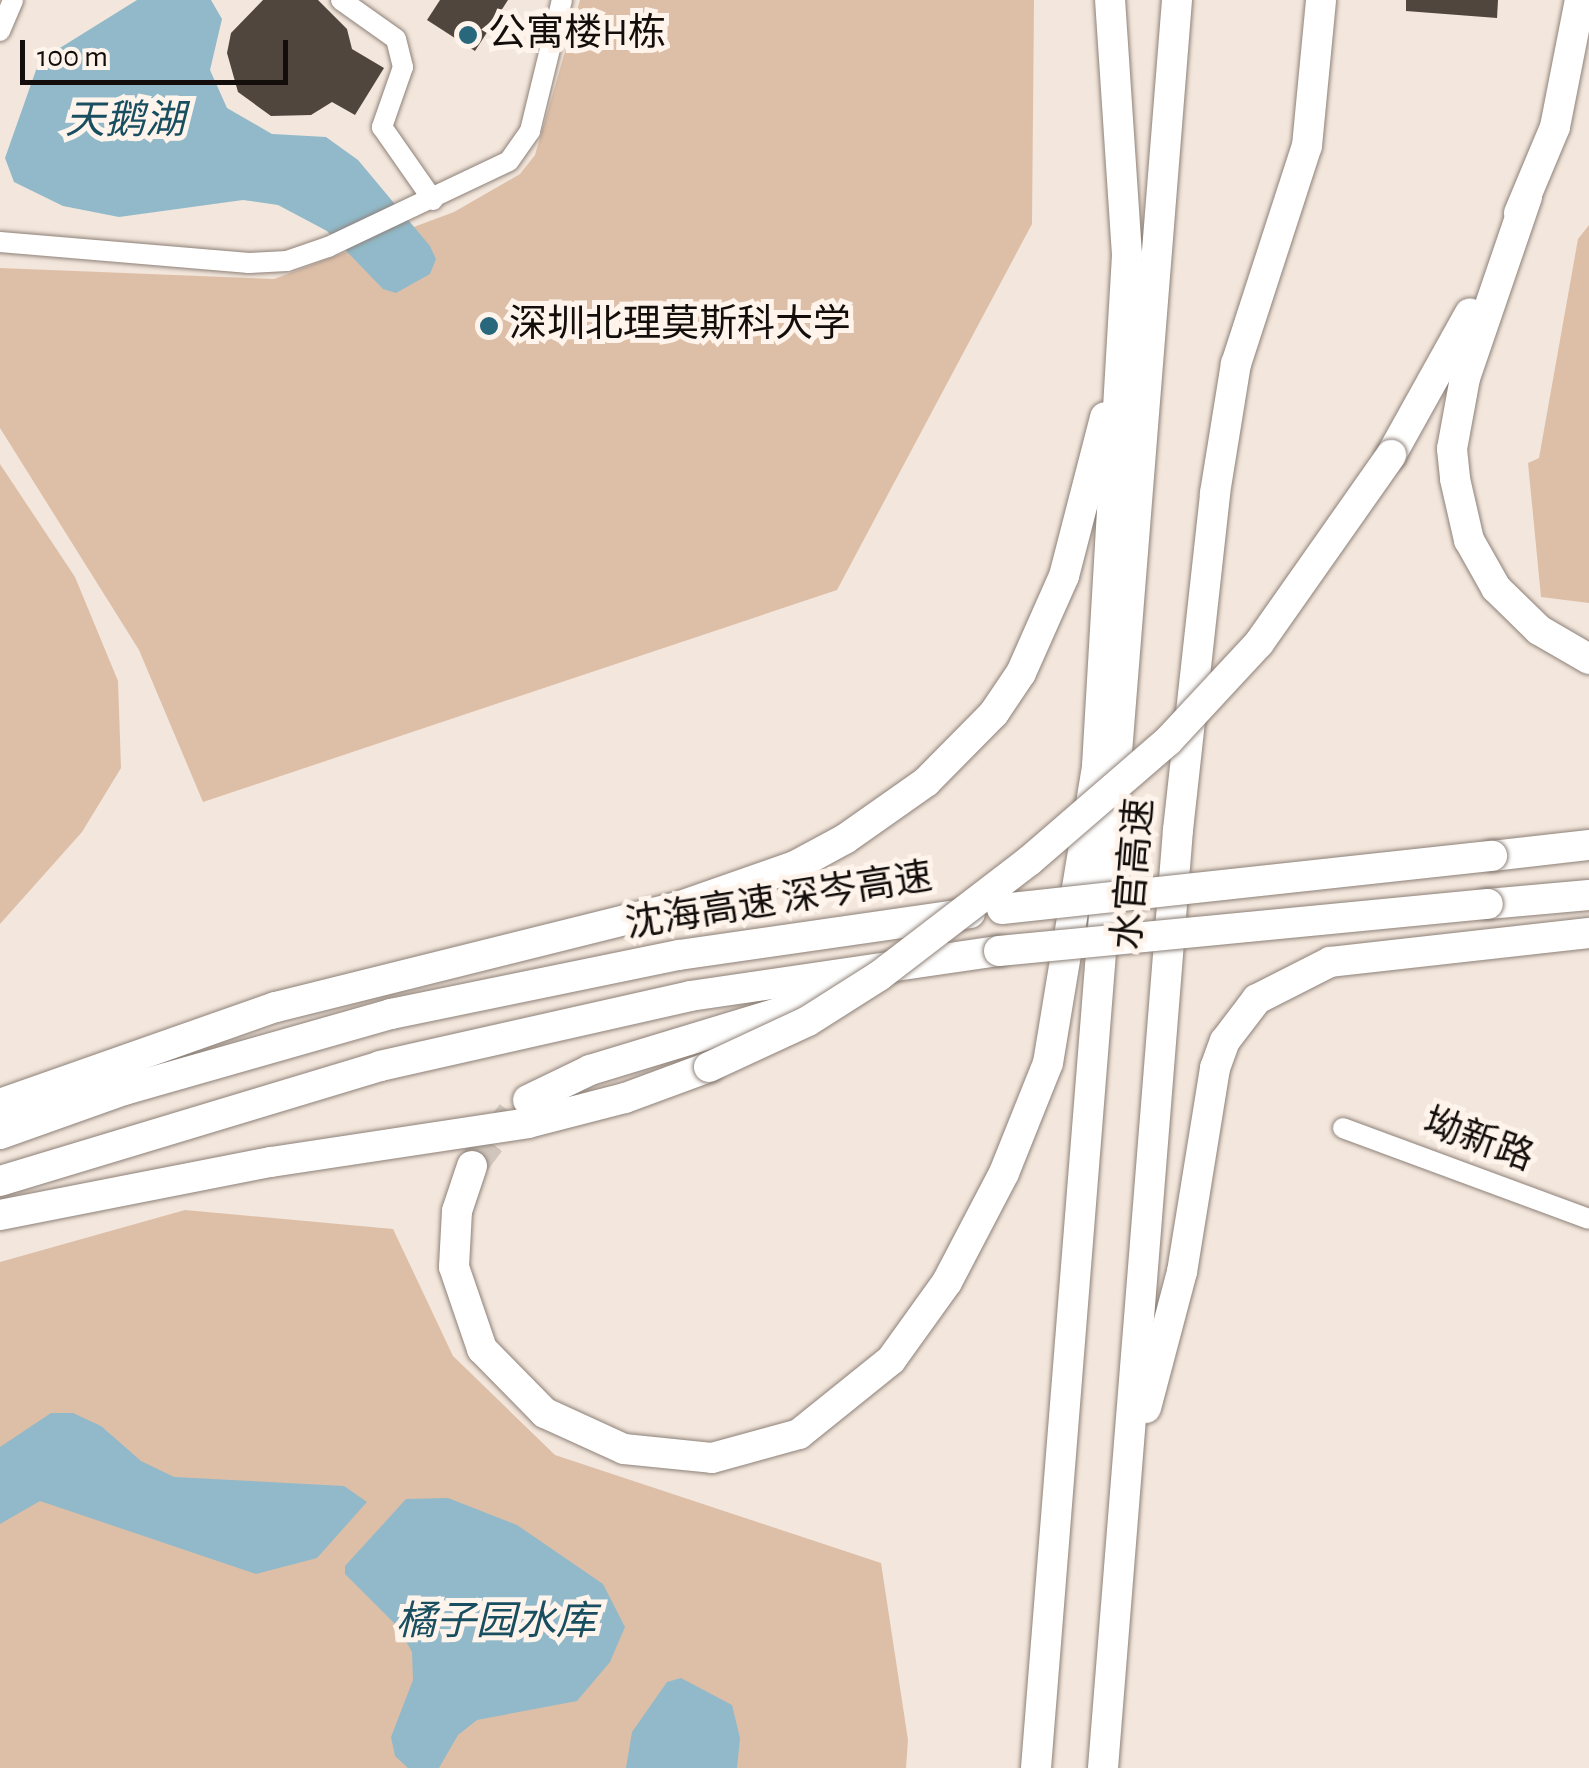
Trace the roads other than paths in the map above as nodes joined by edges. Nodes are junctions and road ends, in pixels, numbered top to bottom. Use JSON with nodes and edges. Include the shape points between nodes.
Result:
{"nodes":[{"id":1,"x":13,"y":0,"type":"edge"},
{"id":2,"x":341,"y":0,"type":"edge"},
{"id":3,"x":562,"y":0,"type":"edge"},
{"id":4,"x":1110,"y":0,"type":"edge"},
{"id":5,"x":1177,"y":0,"type":"edge"},
{"id":6,"x":1322,"y":0,"type":"edge"},
{"id":7,"x":1580,"y":0,"type":"edge"},
{"id":8,"x":0,"y":31,"type":"edge"},
{"id":9,"x":1526,"y":197,"type":"junction"},
{"id":10,"x":433,"y":200,"type":"junction"},
{"id":11,"x":0,"y":242,"type":"edge"},
{"id":12,"x":1125,"y":331,"type":"junction"},
{"id":13,"x":1589,"y":659,"type":"edge"},
{"id":14,"x":1589,"y":845,"type":"edge"},
{"id":15,"x":1589,"y":895,"type":"edge"},
{"id":16,"x":1589,"y":933,"type":"edge"},
{"id":17,"x":989,"y":952,"type":"junction"},
{"id":18,"x":528,"y":1100,"type":"tunnel mouth"},
{"id":19,"x":0,"y":1104,"type":"edge"},
{"id":20,"x":1343,"y":1128,"type":"dead end"},
{"id":21,"x":0,"y":1134,"type":"edge"},
{"id":22,"x":472,"y":1166,"type":"tunnel mouth"},
{"id":23,"x":0,"y":1180,"type":"edge"},
{"id":24,"x":0,"y":1215,"type":"edge"},
{"id":25,"x":1589,"y":1219,"type":"edge"},
{"id":26,"x":1126,"y":1482,"type":"junction"},
{"id":27,"x":1036,"y":1768,"type":"edge"},
{"id":28,"x":1103,"y":1768,"type":"edge"}],
"edges":[{"from":1,"to":8,"type":"street"},
{"from":2,"to":10,"type":"street","via":[[396,38],[403,67],[382,128]]},
{"from":3,"to":10,"type":"street","via":[[520,150],[496,171]]},
{"from":4,"to":12,"type":"highway","via":[[1126,177]]},
{"from":5,"to":27,"type":"highway","name":"水官高速"},
{"from":6,"to":26,"type":"highway","name":"水官高速","via":[[1307,146],[1241,346],[1215,493],[1178,830]]},
{"from":7,"to":9,"type":"highway","via":[[1555,128]]},
{"from":9,"to":13,"type":"highway","via":[[1464,378],[1452,450],[1455,479],[1469,540],[1496,588],[1538,630]]},
{"from":9,"to":24,"type":"highway","bridge":true,"via":[[1391,455],[1259,644],[1168,741],[1029,862],[878,976],[808,1020],[625,1098],[528,1123],[272,1162]]},
{"from":10,"to":11,"type":"street","via":[[288,261]]},
{"from":12,"to":19,"type":"highway","via":[[1064,576],[1022,673],[950,760],[845,839],[796,866],[678,906],[276,1007]]},
{"from":12,"to":22,"type":"highway","via":[[1097,766],[1060,1020],[1004,1173],[947,1282],[909,1336],[832,1412],[758,1449],[682,1458],[598,1440],[519,1393],[468,1322],[453,1242]]},
{"from":14,"to":21,"type":"highway","name":"沈海高速 深岑高速","bridge":true,"via":[[1002,908],[679,955],[390,1014],[124,1090]]},
{"from":15,"to":17,"type":"highway","name":"沈海高速 深岑高速","bridge":true},
{"from":16,"to":26,"type":"highway","via":[[1330,962],[1280,982],[1238,1020],[1215,1068],[1182,1272]]},
{"from":17,"to":18,"type":"highway","via":[[648,1051]]},
{"from":17,"to":23,"type":"highway","name":"沈海高速 深岑高速","via":[[690,996],[380,1066]]},
{"from":20,"to":25,"type":"street","name":"坳新路"},
{"from":26,"to":28,"type":"highway","name":"水官高速"}]}
